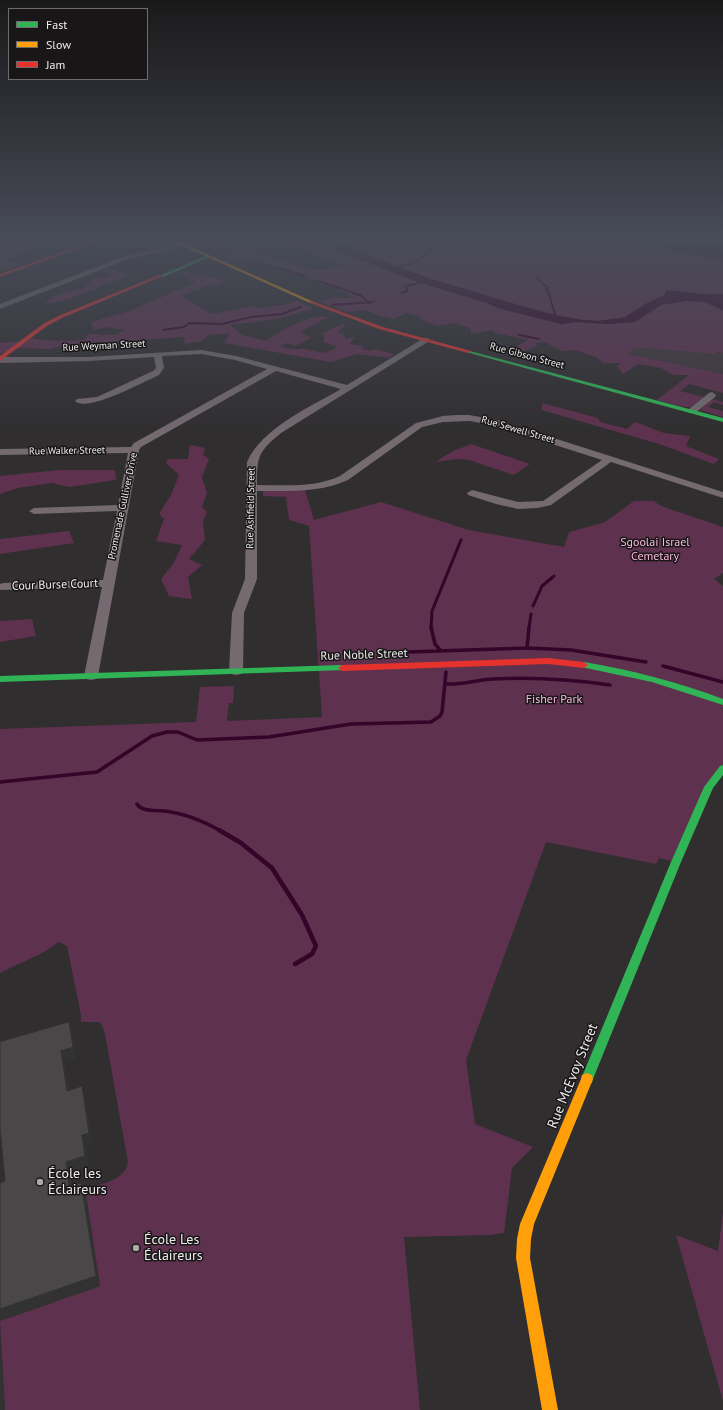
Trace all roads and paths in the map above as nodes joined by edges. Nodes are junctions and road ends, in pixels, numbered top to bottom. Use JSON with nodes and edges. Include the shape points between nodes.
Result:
{"nodes":[{"id":1,"x":93,"y":304,"type":"edge"},
{"id":2,"x":316,"y":304,"type":"edge"},
{"id":3,"x":427,"y":340,"type":"junction"},
{"id":4,"x":158,"y":354,"type":"junction"},
{"id":5,"x":0,"y":360,"type":"edge"},
{"id":6,"x":274,"y":368,"type":"junction"},
{"id":7,"x":349,"y":388,"type":"junction"},
{"id":8,"x":712,"y":395,"type":"dead end"},
{"id":9,"x":80,"y":401,"type":"dead end"},
{"id":10,"x":692,"y":411,"type":"junction"},
{"id":11,"x":723,"y":420,"type":"edge"},
{"id":12,"x":134,"y":450,"type":"junction"},
{"id":13,"x":0,"y":452,"type":"edge"},
{"id":14,"x":609,"y":459,"type":"junction"},
{"id":15,"x":251,"y":488,"type":"junction"},
{"id":16,"x":472,"y":493,"type":"dead end"},
{"id":17,"x":723,"y":495,"type":"edge"},
{"id":18,"x":123,"y":508,"type":"junction"},
{"id":19,"x":34,"y":512,"type":"dead end"},
{"id":20,"x":108,"y":584,"type":"junction"},
{"id":21,"x":3,"y":587,"type":"dead end"},
{"id":22,"x":236,"y":672,"type":"junction"},
{"id":23,"x":91,"y":676,"type":"junction"},
{"id":24,"x":0,"y":679,"type":"edge"},
{"id":25,"x":723,"y":702,"type":"edge"},
{"id":26,"x":723,"y":768,"type":"edge"},
{"id":27,"x":550,"y":1410,"type":"edge"}],
"edges":[{"from":1,"to":5,"type":"street","via":[[45,325]]},
{"from":2,"to":3,"type":"street","name":"Rue Gibson Street","via":[[381,328]]},
{"from":3,"to":7,"type":"street","name":"Rue Ashfield Street"},
{"from":3,"to":10,"type":"street","name":"Rue Gibson Street"},
{"from":4,"to":5,"type":"street","name":"Rue Weyman Street","via":[[89,359]]},
{"from":4,"to":6,"type":"street","name":"Rue Weyman Street","via":[[214,354]]},
{"from":4,"to":9,"type":"street","via":[[160,368],[156,373],[99,399]]},
{"from":6,"to":7,"type":"street","name":"Rue Weyman Street"},
{"from":6,"to":12,"type":"street","name":"Promenade Gulliver Drive","via":[[137,445]]},
{"from":7,"to":15,"type":"street","name":"Rue Ashfield Street","via":[[278,431],[262,444],[252,462]]},
{"from":8,"to":10,"type":"street"},
{"from":10,"to":11,"type":"street","name":"Rue Gibson Street"},
{"from":12,"to":13,"type":"street","name":"Rue Walker Street"},
{"from":12,"to":18,"type":"street","name":"Promenade Gulliver Drive"},
{"from":14,"to":15,"type":"street","name":"Rue Sewell Street","via":[[494,422],[469,418],[442,419],[419,425],[339,481],[315,486]]},
{"from":14,"to":16,"type":"street","via":[[547,503],[538,506],[512,505]]},
{"from":14,"to":17,"type":"street","name":"Rue Sewell Street"},
{"from":15,"to":22,"type":"street","name":"Rue Ashfield Street","via":[[251,580],[238,613]]},
{"from":18,"to":19,"type":"street"},
{"from":18,"to":20,"type":"street","name":"Promenade Gulliver Drive"},
{"from":20,"to":21,"type":"street","name":"Cour Burse Court"},
{"from":20,"to":23,"type":"street","name":"Promenade Gulliver Drive"},
{"from":22,"to":23,"type":"street","name":"Rue Noble Street"},
{"from":22,"to":25,"type":"street","name":"Rue Noble Street","via":[[548,661],[615,669],[648,676]]},
{"from":23,"to":24,"type":"street","name":"Rue Noble Street"},
{"from":26,"to":27,"type":"street","name":"Rue McEvoy Street","via":[[709,787],[680,854],[527,1224],[523,1258]]}]}
